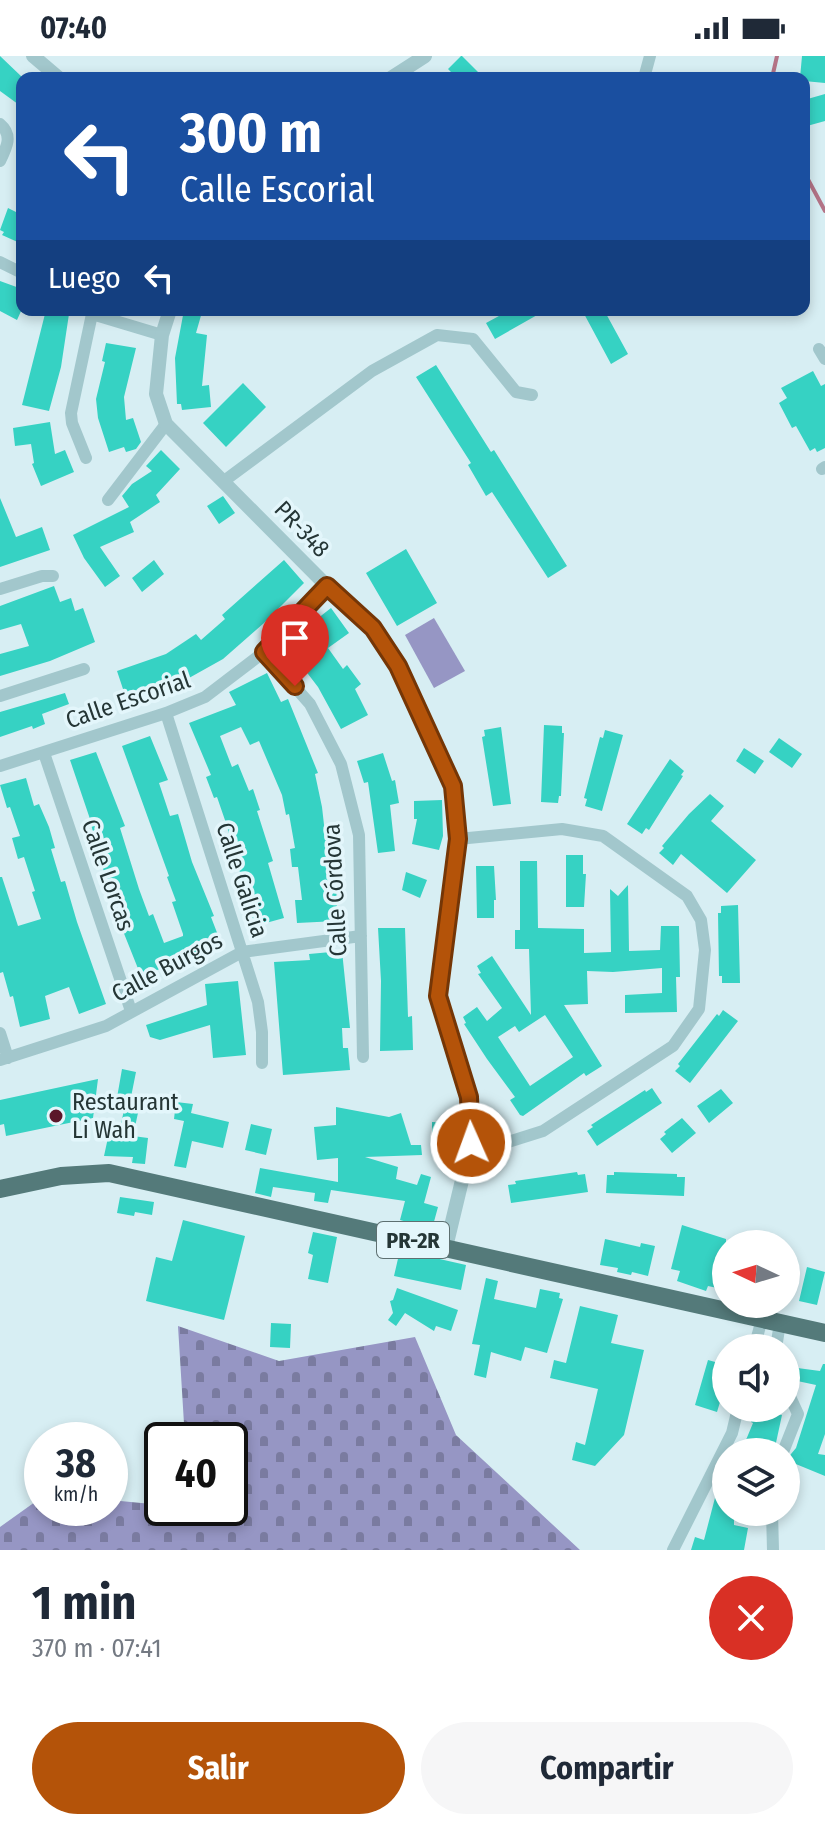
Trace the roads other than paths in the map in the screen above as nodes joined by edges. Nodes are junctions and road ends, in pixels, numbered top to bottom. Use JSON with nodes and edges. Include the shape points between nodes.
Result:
{"nodes":[{"id":1,"x":33,"y":56,"type":"edge"},
{"id":2,"x":425,"y":56,"type":"edge"},
{"id":3,"x":52,"y":72,"type":"edge"},
{"id":4,"x":400,"y":72,"type":"edge"},
{"id":5,"x":0,"y":124,"type":"edge"},
{"id":6,"x":0,"y":161,"type":"edge"},
{"id":7,"x":89,"y":316,"type":"edge"},
{"id":8,"x":103,"y":316,"type":"edge"},
{"id":9,"x":168,"y":316,"type":"edge"},
{"id":10,"x":162,"y":335,"type":"junction"},
{"id":11,"x":532,"y":395,"type":"dead end"},
{"id":12,"x":166,"y":424,"type":"junction"},
{"id":13,"x":86,"y":458,"type":"dead end"},
{"id":14,"x":224,"y":481,"type":"junction"},
{"id":15,"x":108,"y":500,"type":"dead end"},
{"id":16,"x":53,"y":576,"type":"dead end"},
{"id":17,"x":327,"y":586,"type":"junction"},
{"id":18,"x":0,"y":589,"type":"edge"},
{"id":19,"x":264,"y":652,"type":"junction"},
{"id":20,"x":84,"y":669,"type":"dead end"},
{"id":21,"x":0,"y":696,"type":"edge"},
{"id":22,"x":166,"y":713,"type":"junction"},
{"id":23,"x":44,"y":753,"type":"junction"},
{"id":24,"x":0,"y":766,"type":"edge"},
{"id":25,"x":458,"y":839,"type":"junction"},
{"id":26,"x":361,"y":936,"type":"junction"},
{"id":27,"x":242,"y":952,"type":"junction"},
{"id":28,"x":131,"y":1011,"type":"junction"},
{"id":29,"x":0,"y":1033,"type":"edge"},
{"id":30,"x":363,"y":1057,"type":"dead end"},
{"id":31,"x":4,"y":1059,"type":"edge"},
{"id":32,"x":262,"y":1063,"type":"dead end"},
{"id":33,"x":471,"y":1143,"type":"junction"},
{"id":34,"x":0,"y":1189,"type":"edge"},
{"id":35,"x":446,"y":1247,"type":"junction"},
{"id":36,"x":771,"y":1321,"type":"junction"},
{"id":37,"x":825,"y":1333,"type":"edge"},
{"id":38,"x":763,"y":1334,"type":"edge"},
{"id":39,"x":773,"y":1334,"type":"edge"},
{"id":40,"x":735,"y":1422,"type":"edge"},
{"id":41,"x":772,"y":1526,"type":"edge"},
{"id":42,"x":673,"y":1550,"type":"edge"},
{"id":43,"x":773,"y":1550,"type":"edge"}],
"edges":[{"from":1,"to":3,"type":"street"},
{"from":2,"to":4,"type":"street"},
{"from":5,"to":6,"type":"street","via":[[8,136]]},
{"from":7,"to":13,"type":"street","via":[[71,413]]},
{"from":8,"to":10,"type":"street"},
{"from":9,"to":10,"type":"street"},
{"from":10,"to":12,"type":"street","via":[[156,394]]},
{"from":11,"to":14,"type":"street","via":[[516,392],[473,339],[437,335],[372,371]]},
{"from":12,"to":14,"type":"street","name":"PR-348","number":"PR-348"},
{"from":12,"to":15,"type":"street"},
{"from":14,"to":17,"type":"street","name":"PR-348","number":"PR-348"},
{"from":16,"to":18,"type":"street"},
{"from":17,"to":19,"type":"street","name":"Calle Escorial"},
{"from":17,"to":25,"type":"street","name":"PR-348","number":"PR-348","via":[[373,628],[398,666],[453,786]]},
{"from":19,"to":22,"type":"street","name":"Calle Escorial","via":[[205,697]]},
{"from":19,"to":26,"type":"street","name":"Calle Córdova","via":[[310,704],[341,764],[359,835]]},
{"from":20,"to":21,"type":"street"},
{"from":22,"to":23,"type":"street","name":"Calle Escorial"},
{"from":22,"to":27,"type":"street","name":"Calle Galicia"},
{"from":23,"to":24,"type":"street","name":"Calle Escorial"},
{"from":23,"to":28,"type":"street","name":"Calle Lorcas"},
{"from":25,"to":33,"type":"street","name":"PR-348","number":"PR-348","via":[[438,996],[469,1097]]},
{"from":25,"to":33,"type":"street","via":[[562,829],[603,836],[687,896],[701,920],[705,950],[699,1009],[673,1046],[543,1131],[508,1142]]},
{"from":26,"to":27,"type":"street","name":"Calle Burgos"},
{"from":26,"to":30,"type":"street","name":"Calle Córdova"},
{"from":27,"to":28,"type":"street","name":"Calle Burgos"},
{"from":27,"to":32,"type":"street","name":"Calle Galicia","via":[[258,1002]]},
{"from":28,"to":31,"type":"street","name":"Calle Burgos","via":[[106,1026]]},
{"from":29,"to":31,"type":"street"},
{"from":33,"to":35,"type":"street","name":"PR-348","number":"PR-348"},
{"from":34,"to":35,"type":"main road","number":"PR-2R","via":[[61,1176],[109,1173]]},
{"from":35,"to":36,"type":"main road","number":"PR-2R"},
{"from":36,"to":37,"type":"main road","number":"PR-2R"},
{"from":36,"to":38,"type":"street"},
{"from":36,"to":39,"type":"street"},
{"from":40,"to":42,"type":"street"},
{"from":41,"to":43,"type":"street"}]}
